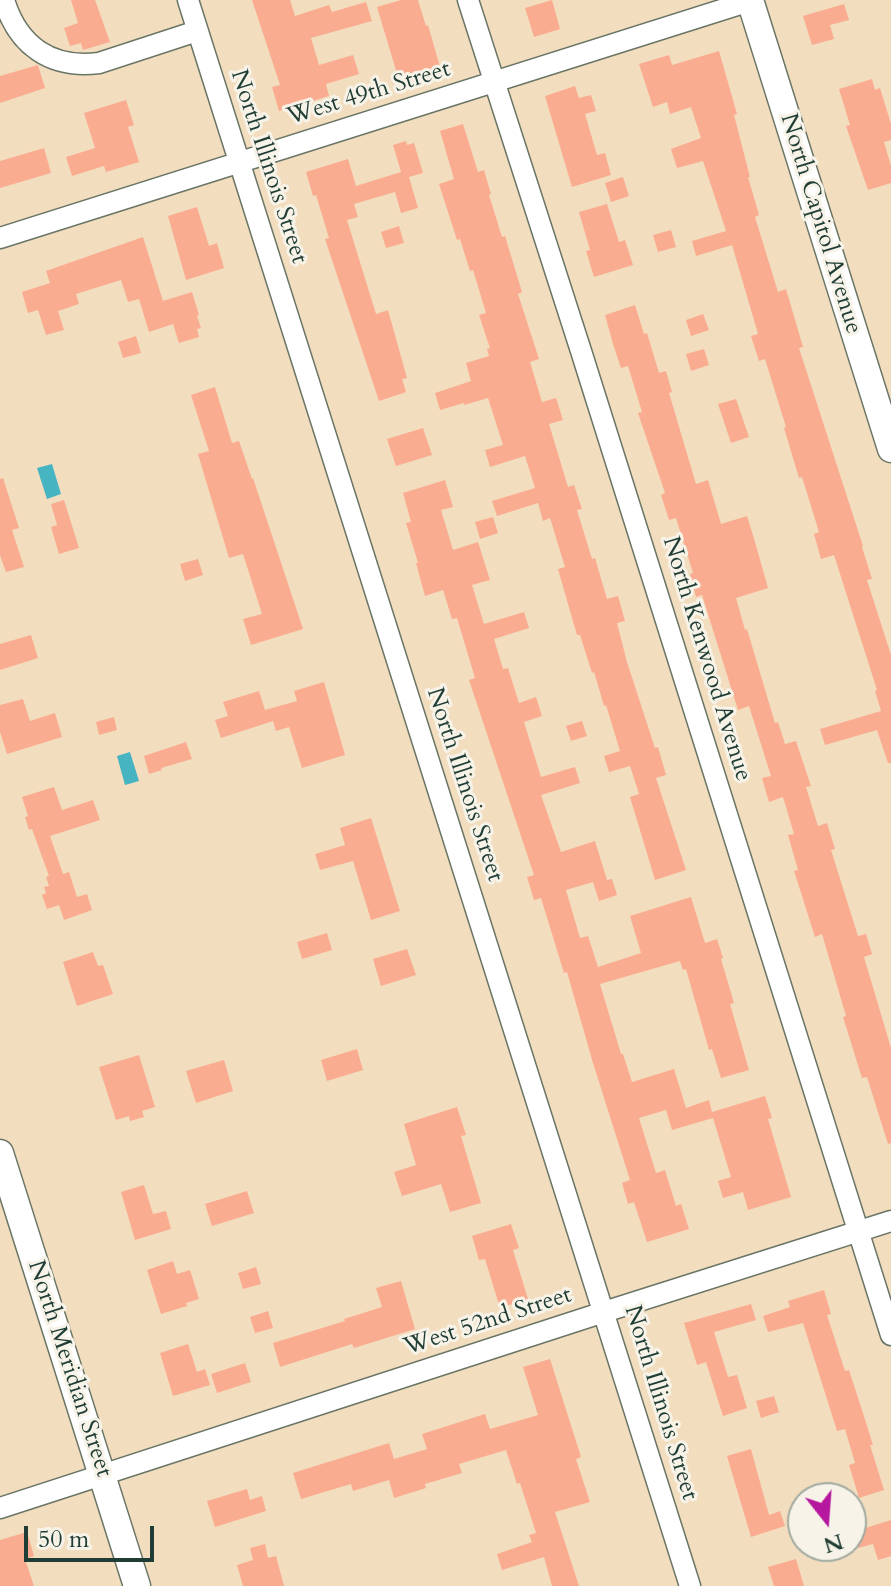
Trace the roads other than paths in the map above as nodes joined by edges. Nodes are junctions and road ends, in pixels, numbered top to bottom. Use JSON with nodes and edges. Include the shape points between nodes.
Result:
{"nodes":[{"id":1,"x":4,"y":0,"type":"edge"},
{"id":2,"x":188,"y":0,"type":"edge"},
{"id":3,"x":468,"y":0,"type":"edge"},
{"id":4,"x":751,"y":0,"type":"edge"},
{"id":5,"x":197,"y":31,"type":"junction"},
{"id":6,"x":495,"y":82,"type":"junction"},
{"id":7,"x":240,"y":161,"type":"junction"},
{"id":8,"x":0,"y":238,"type":"edge"},
{"id":9,"x":891,"y":449,"type":"edge"},
{"id":10,"x":0,"y":1153,"type":"edge"},
{"id":11,"x":891,"y":1221,"type":"edge"},
{"id":12,"x":858,"y":1231,"type":"junction"},
{"id":13,"x":604,"y":1312,"type":"junction"},
{"id":14,"x":891,"y":1335,"type":"edge"},
{"id":15,"x":102,"y":1475,"type":"junction"},
{"id":16,"x":0,"y":1508,"type":"edge"},
{"id":17,"x":137,"y":1586,"type":"edge"},
{"id":18,"x":690,"y":1586,"type":"edge"}],
"edges":[{"from":1,"to":5,"type":"street","via":[[24,39],[66,63],[99,63]]},
{"from":2,"to":5,"type":"street","name":"North Illinois Street"},
{"from":3,"to":6,"type":"street","name":"North Kenwood Avenue"},
{"from":4,"to":6,"type":"street","name":"West 49th Street"},
{"from":4,"to":9,"type":"main road","name":"North Capitol Avenue"},
{"from":5,"to":7,"type":"street","name":"North Illinois Street"},
{"from":6,"to":7,"type":"street","name":"West 49th Street"},
{"from":6,"to":12,"type":"street","name":"North Kenwood Avenue"},
{"from":7,"to":8,"type":"street","name":"West 49th Street"},
{"from":7,"to":13,"type":"street","name":"North Illinois Street"},
{"from":10,"to":15,"type":"main road","name":"North Meridian Street"},
{"from":11,"to":12,"type":"street","name":"West 52nd Street"},
{"from":12,"to":13,"type":"street","name":"West 52nd Street"},
{"from":12,"to":14,"type":"street","name":"North Kenwood Avenue"},
{"from":13,"to":15,"type":"street","name":"West 52nd Street"},
{"from":13,"to":18,"type":"street","name":"North Illinois Street"},
{"from":15,"to":16,"type":"street","name":"West 52nd Street"},
{"from":15,"to":17,"type":"main road","name":"North Meridian Street"}]}
